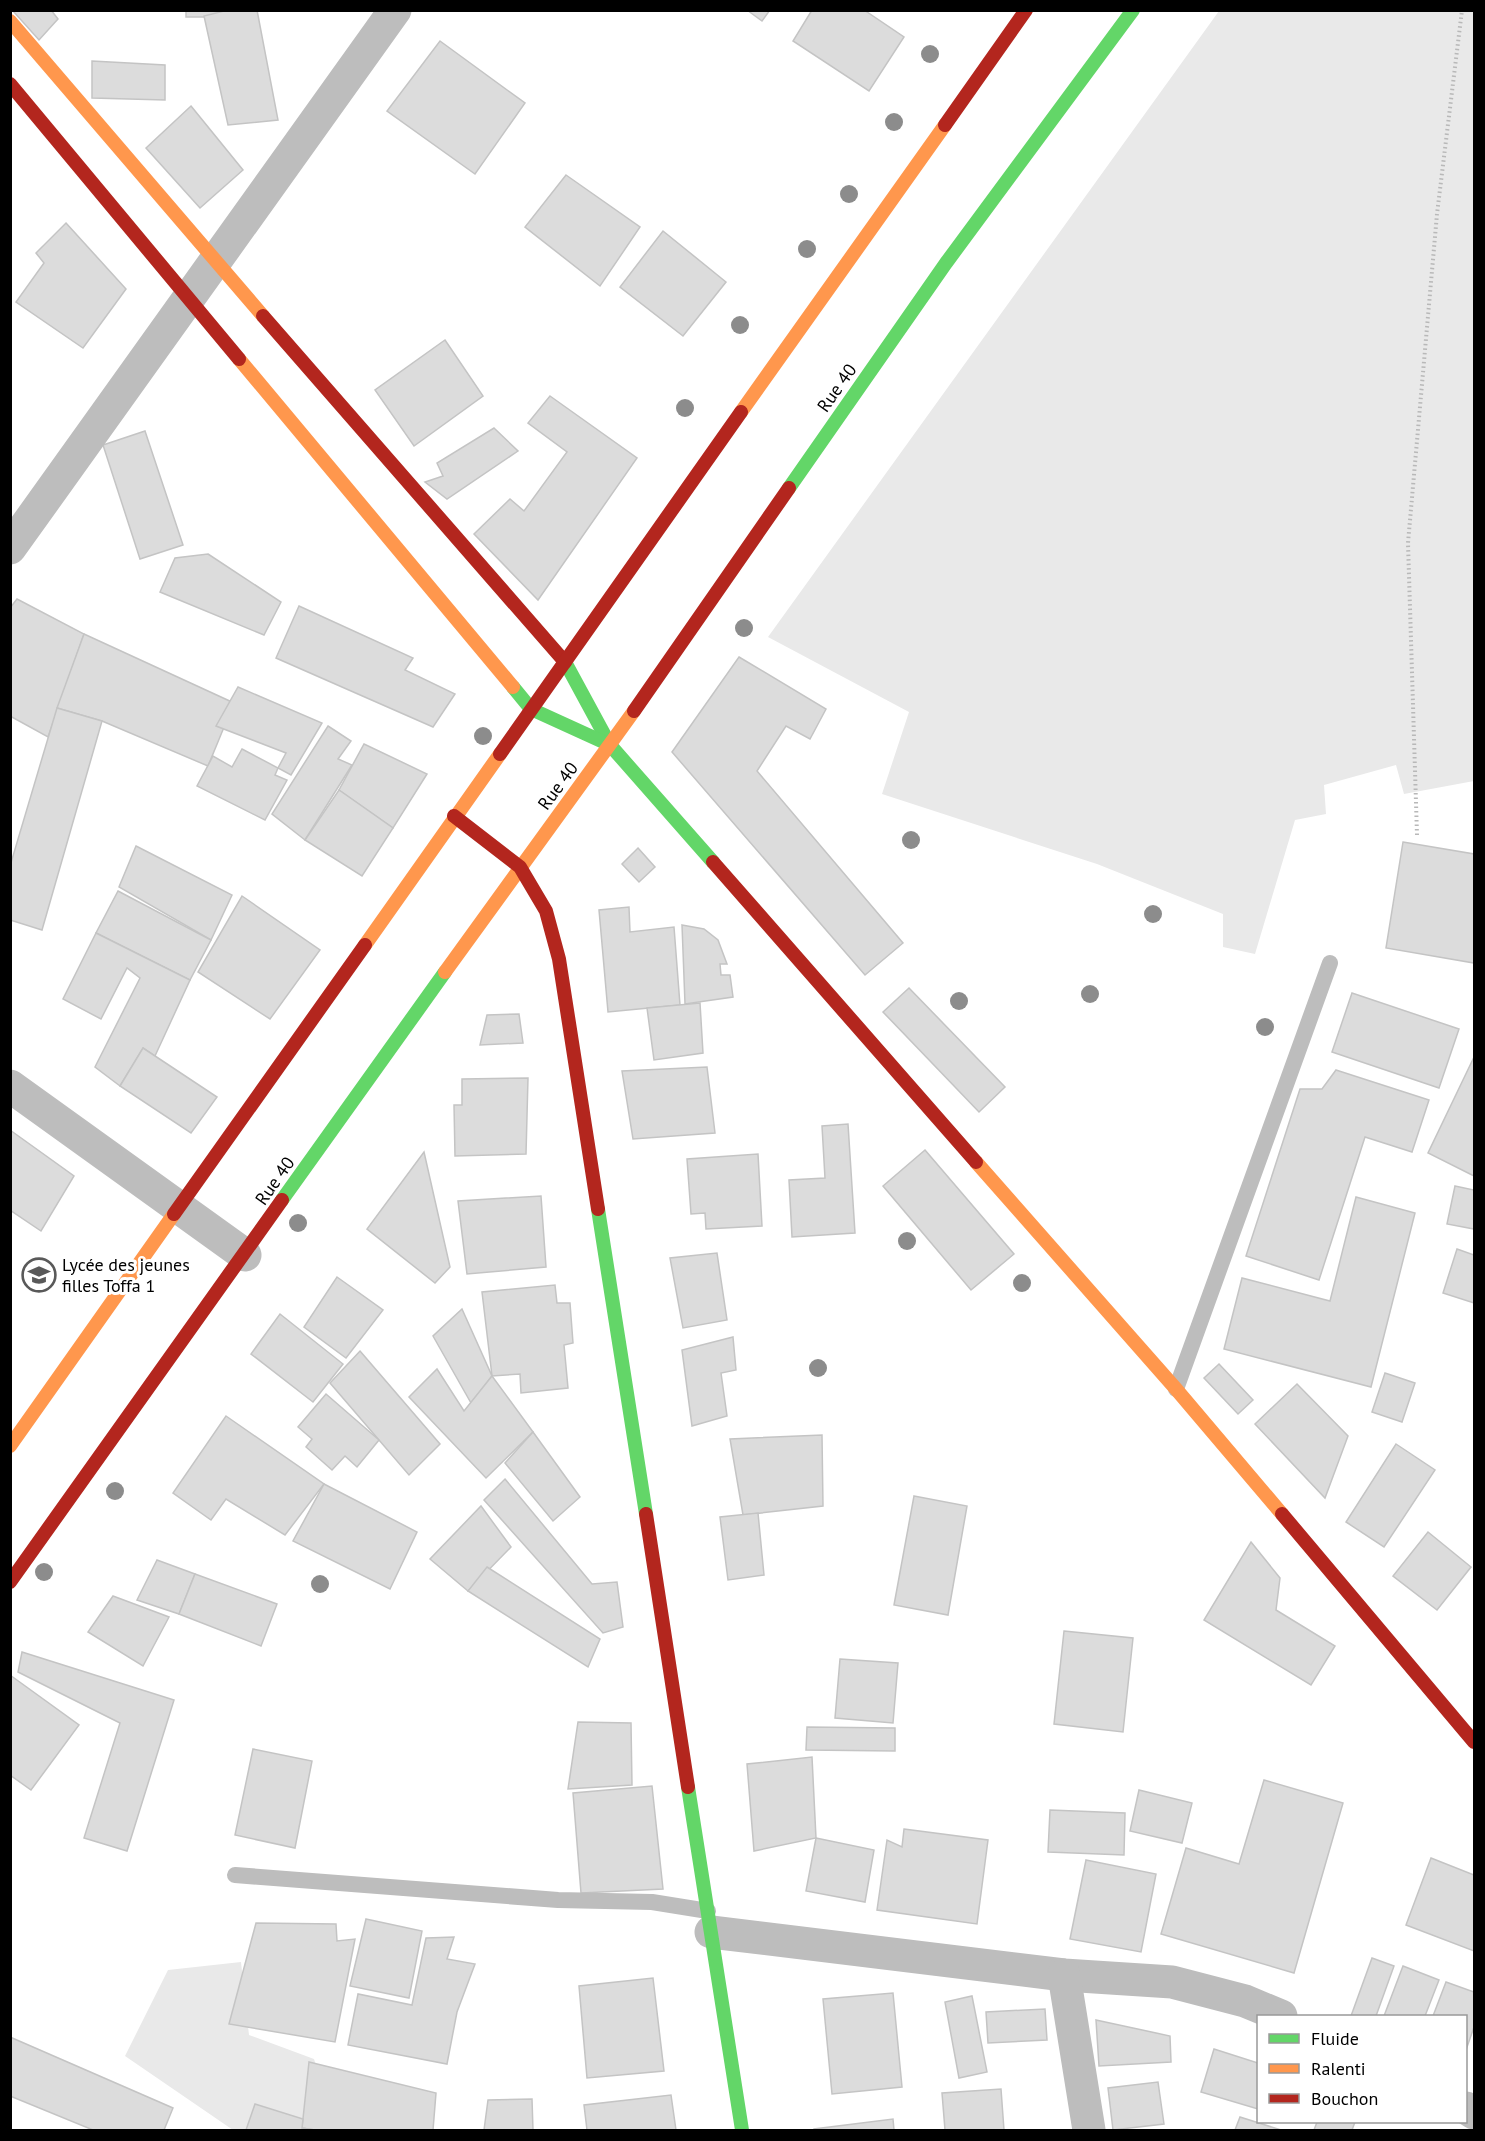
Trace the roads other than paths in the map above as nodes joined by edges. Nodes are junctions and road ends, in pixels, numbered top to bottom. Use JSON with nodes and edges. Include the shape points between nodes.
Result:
{"nodes":[{"id":1,"x":395,"y":10,"type":"edge"},
{"id":2,"x":1026,"y":10,"type":"edge"},
{"id":3,"x":1134,"y":10,"type":"edge"},
{"id":4,"x":10,"y":21,"type":"edge"},
{"id":5,"x":10,"y":84,"type":"edge"},
{"id":6,"x":217,"y":263,"type":"junction"},
{"id":7,"x":191,"y":299,"type":"junction"},
{"id":8,"x":10,"y":548,"type":"edge"},
{"id":9,"x":565,"y":662,"type":"junction"},
{"id":10,"x":531,"y":708,"type":"junction"},
{"id":11,"x":610,"y":745,"type":"junction"},
{"id":12,"x":454,"y":816,"type":"junction"},
{"id":13,"x":520,"y":867,"type":"junction"},
{"id":14,"x":1330,"y":963,"type":"dead end"},
{"id":15,"x":10,"y":1086,"type":"edge"},
{"id":16,"x":179,"y":1207,"type":"junction"},
{"id":17,"x":244,"y":1255,"type":"junction"},
{"id":18,"x":1176,"y":1389,"type":"junction"},
{"id":19,"x":10,"y":1446,"type":"edge"},
{"id":20,"x":10,"y":1582,"type":"edge"},
{"id":21,"x":1474,"y":1742,"type":"edge"},
{"id":22,"x":235,"y":1875,"type":"dead end"},
{"id":23,"x":709,"y":1921,"type":"junction"},
{"id":24,"x":1064,"y":1975,"type":"junction"},
{"id":25,"x":1279,"y":2015,"type":"edge"},
{"id":26,"x":742,"y":2130,"type":"edge"},
{"id":27,"x":1089,"y":2130,"type":"edge"}],
"edges":[{"from":1,"to":6,"type":"street"},
{"from":2,"to":9,"type":"main road"},
{"from":3,"to":11,"type":"main road","name":"Rue 40","via":[[946,263]]},
{"from":4,"to":6,"type":"main road"},
{"from":5,"to":7,"type":"main road"},
{"from":6,"to":7,"type":"street"},
{"from":6,"to":9,"type":"main road"},
{"from":7,"to":8,"type":"street"},
{"from":7,"to":10,"type":"main road"},
{"from":9,"to":10,"type":"main road"},
{"from":9,"to":11,"type":"main road"},
{"from":10,"to":11,"type":"main road"},
{"from":10,"to":12,"type":"main road"},
{"from":11,"to":13,"type":"main road","name":"Rue 40"},
{"from":11,"to":18,"type":"main road"},
{"from":12,"to":13,"type":"main road"},
{"from":12,"to":16,"type":"main road"},
{"from":13,"to":17,"type":"main road","name":"Rue 40"},
{"from":13,"to":23,"type":"main road","via":[[546,911],[559,959]]},
{"from":14,"to":18,"type":"lane"},
{"from":15,"to":16,"type":"street"},
{"from":16,"to":17,"type":"street"},
{"from":16,"to":19,"type":"main road"},
{"from":17,"to":20,"type":"main road","name":"Rue 40"},
{"from":18,"to":21,"type":"main road"},
{"from":22,"to":23,"type":"lane","via":[[558,1900],[652,1902]]},
{"from":23,"to":24,"type":"street"},
{"from":23,"to":26,"type":"main road"},
{"from":24,"to":25,"type":"street","via":[[1172,1982],[1245,2001]]},
{"from":24,"to":27,"type":"street"}]}
